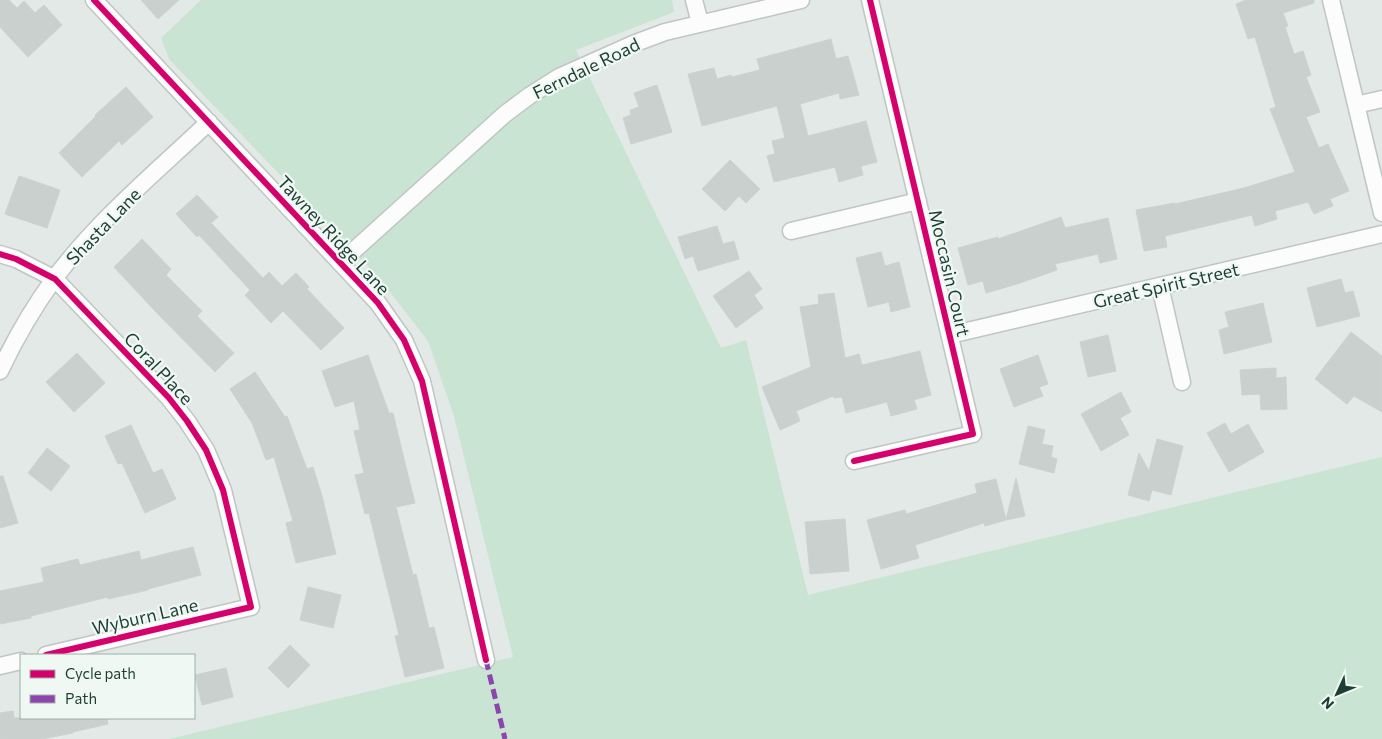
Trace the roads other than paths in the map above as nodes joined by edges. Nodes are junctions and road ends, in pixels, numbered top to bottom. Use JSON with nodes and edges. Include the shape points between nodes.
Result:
{"nodes":[{"id":1,"x":94,"y":0,"type":"edge"},
{"id":2,"x":694,"y":0,"type":"edge"},
{"id":3,"x":801,"y":0,"type":"edge"},
{"id":4,"x":870,"y":0,"type":"edge"},
{"id":5,"x":1331,"y":0,"type":"edge"},
{"id":6,"x":700,"y":24,"type":"junction"},
{"id":7,"x":1382,"y":99,"type":"edge"},
{"id":8,"x":1356,"y":105,"type":"junction"},
{"id":9,"x":209,"y":122,"type":"junction"},
{"id":10,"x":918,"y":201,"type":"junction"},
{"id":11,"x":1382,"y":213,"type":"edge"},
{"id":12,"x":791,"y":231,"type":"dead end"},
{"id":13,"x":1382,"y":234,"type":"edge"},
{"id":14,"x":0,"y":254,"type":"edge"},
{"id":15,"x":340,"y":263,"type":"junction"},
{"id":16,"x":55,"y":279,"type":"junction"},
{"id":17,"x":1160,"y":286,"type":"junction"},
{"id":18,"x":950,"y":335,"type":"junction"},
{"id":19,"x":0,"y":371,"type":"edge"},
{"id":20,"x":1182,"y":382,"type":"dead end"},
{"id":21,"x":854,"y":461,"type":"dead end"},
{"id":22,"x":251,"y":607,"type":"joint"},
{"id":23,"x":50,"y":654,"type":"edge"},
{"id":24,"x":486,"y":660,"type":"dead end"},
{"id":25,"x":20,"y":661,"type":"edge"},
{"id":26,"x":0,"y":666,"type":"edge"}],
"edges":[{"from":1,"to":9,"type":"street","name":"Tawney Ridge Lane"},
{"from":2,"to":6,"type":"street"},
{"from":3,"to":6,"type":"street","name":"Ferndale Road"},
{"from":4,"to":10,"type":"street","name":"Moccasin Court"},
{"from":5,"to":8,"type":"street"},
{"from":6,"to":15,"type":"street","name":"Ferndale Road","via":[[633,44],[559,77],[528,96]]},
{"from":7,"to":8,"type":"street"},
{"from":8,"to":11,"type":"street"},
{"from":9,"to":15,"type":"street","name":"Tawney Ridge Lane"},
{"from":9,"to":16,"type":"street","name":"Shasta Lane","via":[[105,221]]},
{"from":10,"to":12,"type":"street"},
{"from":10,"to":18,"type":"street","name":"Moccasin Court"},
{"from":13,"to":17,"type":"street","name":"Great Spirit Street"},
{"from":14,"to":16,"type":"street","name":"Coral Place"},
{"from":15,"to":24,"type":"street","name":"Tawney Ridge Lane","via":[[378,303],[404,340],[422,381]]},
{"from":16,"to":19,"type":"street","name":"Shasta Lane","via":[[37,304]]},
{"from":16,"to":22,"type":"street","name":"Coral Place","via":[[169,398],[206,450],[223,490]]},
{"from":17,"to":18,"type":"street","name":"Great Spirit Street"},
{"from":17,"to":20,"type":"street"},
{"from":18,"to":21,"type":"street","name":"Moccasin Court","via":[[973,434]]},
{"from":22,"to":23,"type":"street","name":"Wyburn Lane"},
{"from":25,"to":26,"type":"street"}]}
